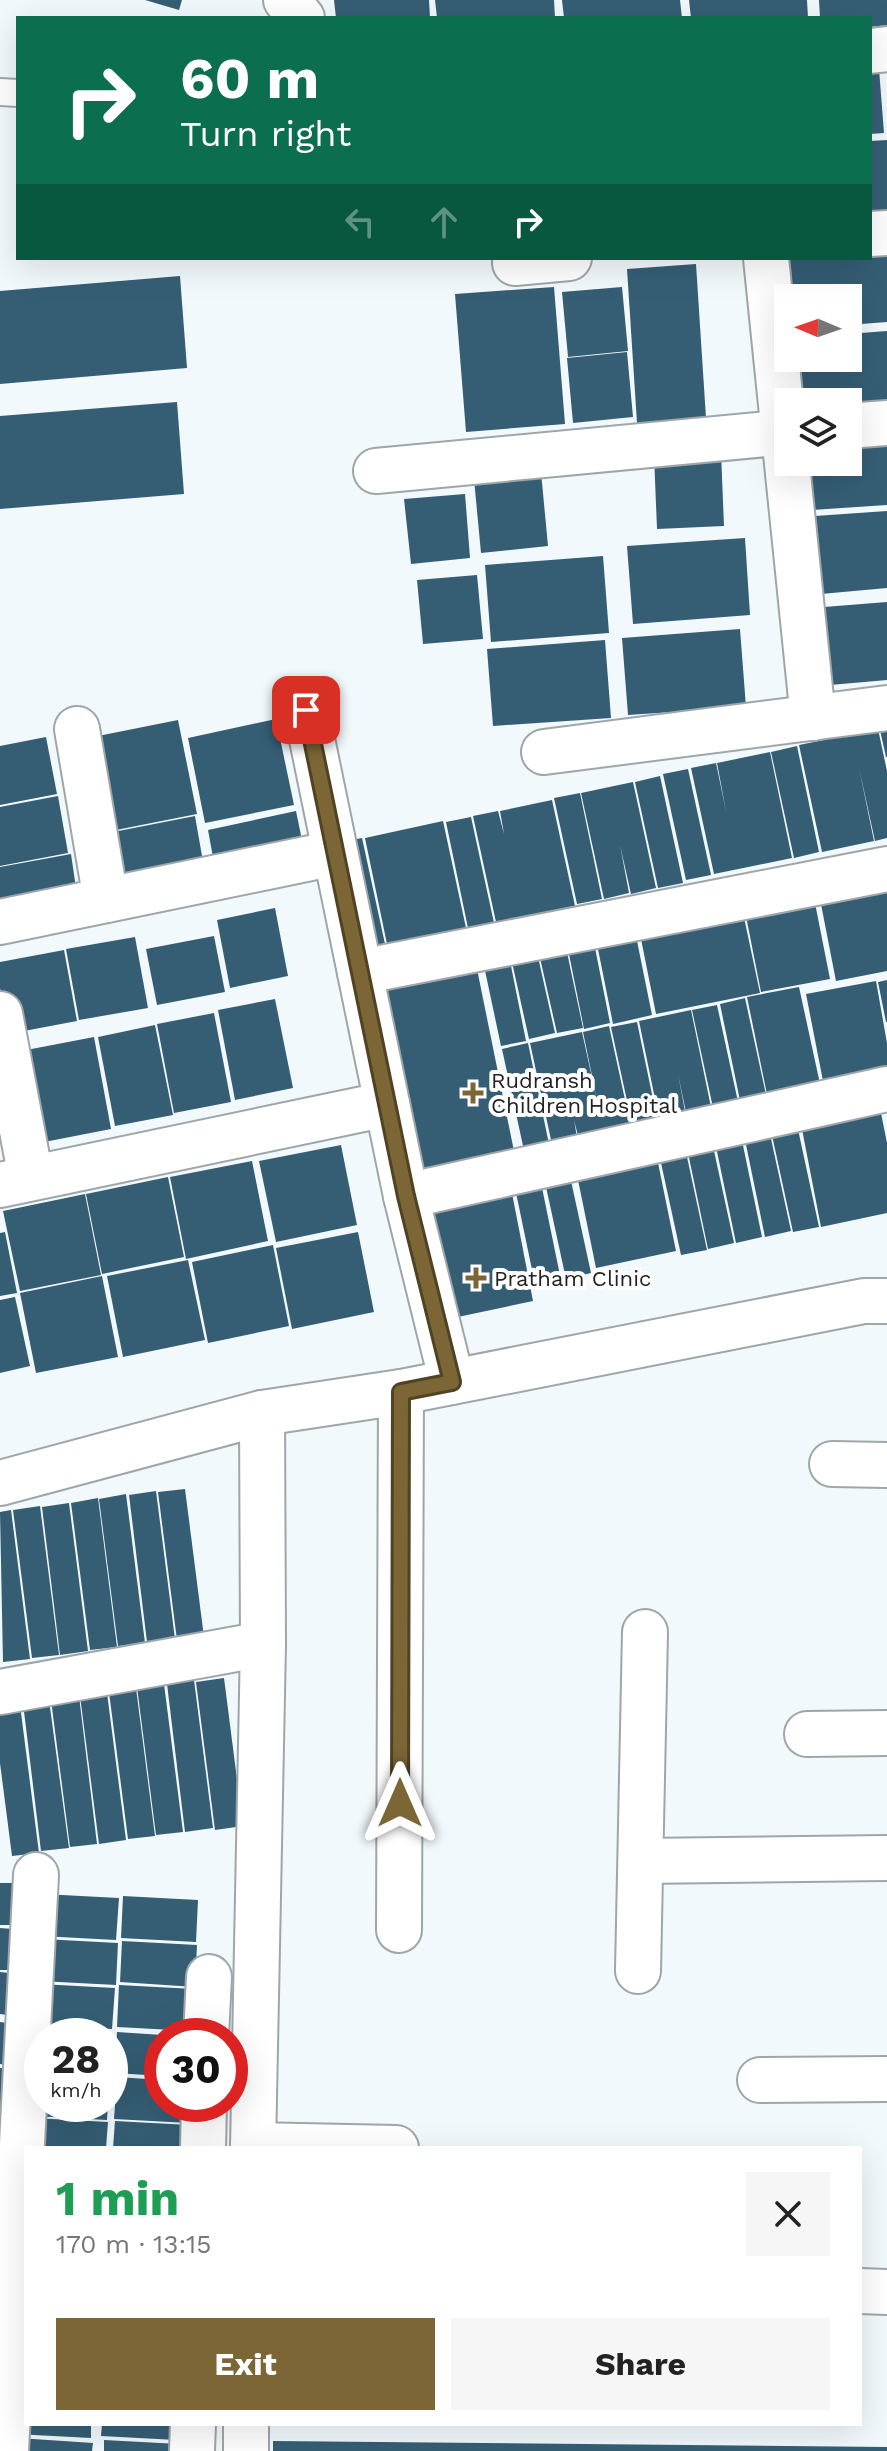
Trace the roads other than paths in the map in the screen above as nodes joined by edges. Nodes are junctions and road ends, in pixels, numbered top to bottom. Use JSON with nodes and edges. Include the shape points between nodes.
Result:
{"nodes":[{"id":1,"x":286,"y":0,"type":"edge"},
{"id":2,"x":300,"y":16,"type":"edge"},
{"id":3,"x":547,"y":260,"type":"edge"},
{"id":4,"x":766,"y":260,"type":"edge"},
{"id":5,"x":515,"y":263,"type":"dead end"},
{"id":6,"x":781,"y":388,"type":"edge"},
{"id":7,"x":887,"y":423,"type":"edge"},
{"id":8,"x":862,"y":425,"type":"edge"},
{"id":9,"x":774,"y":434,"type":"edge"},
{"id":10,"x":376,"y":471,"type":"dead end"},
{"id":11,"x":790,"y":476,"type":"edge"},
{"id":12,"x":887,"y":708,"type":"edge"},
{"id":13,"x":306,"y":710,"type":"dead end"},
{"id":14,"x":813,"y":718,"type":"junction"},
{"id":15,"x":77,"y":729,"type":"dead end"},
{"id":16,"x":544,"y":752,"type":"dead end"},
{"id":17,"x":335,"y":853,"type":"junction"},
{"id":18,"x":887,"y":869,"type":"edge"},
{"id":19,"x":106,"y":900,"type":"junction"},
{"id":20,"x":0,"y":922,"type":"edge"},
{"id":21,"x":360,"y":972,"type":"junction"},
{"id":22,"x":0,"y":1014,"type":"edge"},
{"id":23,"x":887,"y":1089,"type":"edge"},
{"id":24,"x":387,"y":1104,"type":"junction"},
{"id":25,"x":16,"y":1182,"type":"edge"},
{"id":26,"x":406,"y":1196,"type":"junction"},
{"id":27,"x":887,"y":1301,"type":"edge"},
{"id":28,"x":452,"y":1382,"type":"junction"},
{"id":29,"x":401,"y":1392,"type":"junction"},
{"id":30,"x":262,"y":1413,"type":"junction"},
{"id":31,"x":832,"y":1464,"type":"dead end"},
{"id":32,"x":887,"y":1465,"type":"edge"},
{"id":33,"x":0,"y":1483,"type":"edge"},
{"id":34,"x":645,"y":1632,"type":"dead end"},
{"id":35,"x":263,"y":1644,"type":"junction"},
{"id":36,"x":0,"y":1692,"type":"edge"},
{"id":37,"x":887,"y":1733,"type":"edge"},
{"id":38,"x":807,"y":1734,"type":"dead end"},
{"id":39,"x":887,"y":1858,"type":"edge"},
{"id":40,"x":641,"y":1861,"type":"junction"},
{"id":41,"x":36,"y":1875,"type":"dead end"},
{"id":42,"x":399,"y":1930,"type":"dead end"},
{"id":43,"x":638,"y":1971,"type":"dead end"},
{"id":44,"x":209,"y":1977,"type":"dead end"},
{"id":45,"x":207,"y":2018,"type":"edge"},
{"id":46,"x":887,"y":2079,"type":"edge"},
{"id":47,"x":760,"y":2080,"type":"dead end"},
{"id":48,"x":204,"y":2122,"type":"edge"},
{"id":49,"x":203,"y":2146,"type":"edge"},
{"id":50,"x":253,"y":2146,"type":"edge"},
{"id":51,"x":862,"y":2291,"type":"edge"},
{"id":52,"x":887,"y":2292,"type":"edge"},
{"id":53,"x":12,"y":2347,"type":"edge"},
{"id":54,"x":193,"y":2426,"type":"edge"},
{"id":55,"x":246,"y":2426,"type":"edge"},
{"id":56,"x":6,"y":2451,"type":"edge"},
{"id":57,"x":192,"y":2451,"type":"edge"},
{"id":58,"x":246,"y":2451,"type":"edge"}],
"edges":[{"from":1,"to":2,"type":"street"},
{"from":3,"to":5,"type":"street"},
{"from":4,"to":6,"type":"street"},
{"from":7,"to":8,"type":"street"},
{"from":9,"to":10,"type":"street"},
{"from":11,"to":14,"type":"street"},
{"from":12,"to":14,"type":"street"},
{"from":13,"to":17,"type":"street"},
{"from":14,"to":16,"type":"street"},
{"from":15,"to":19,"type":"street"},
{"from":17,"to":19,"type":"street"},
{"from":17,"to":21,"type":"street"},
{"from":18,"to":21,"type":"street"},
{"from":19,"to":20,"type":"street"},
{"from":21,"to":24,"type":"street"},
{"from":22,"to":25,"type":"street"},
{"from":23,"to":26,"type":"street"},
{"from":24,"to":25,"type":"street"},
{"from":24,"to":26,"type":"street"},
{"from":26,"to":28,"type":"street"},
{"from":27,"to":28,"type":"street","via":[[864,1301]]},
{"from":28,"to":29,"type":"street"},
{"from":29,"to":30,"type":"street"},
{"from":29,"to":42,"type":"street"},
{"from":30,"to":33,"type":"street"},
{"from":30,"to":35,"type":"street"},
{"from":31,"to":32,"type":"street"},
{"from":34,"to":40,"type":"street"},
{"from":35,"to":36,"type":"street"},
{"from":35,"to":50,"type":"street"},
{"from":37,"to":38,"type":"street"},
{"from":39,"to":40,"type":"street"},
{"from":40,"to":43,"type":"street"},
{"from":41,"to":53,"type":"street"},
{"from":44,"to":45,"type":"street"},
{"from":46,"to":47,"type":"street"},
{"from":48,"to":49,"type":"street"},
{"from":51,"to":52,"type":"street"},
{"from":53,"to":56,"type":"street"},
{"from":54,"to":57,"type":"street"},
{"from":55,"to":58,"type":"street"}]}
